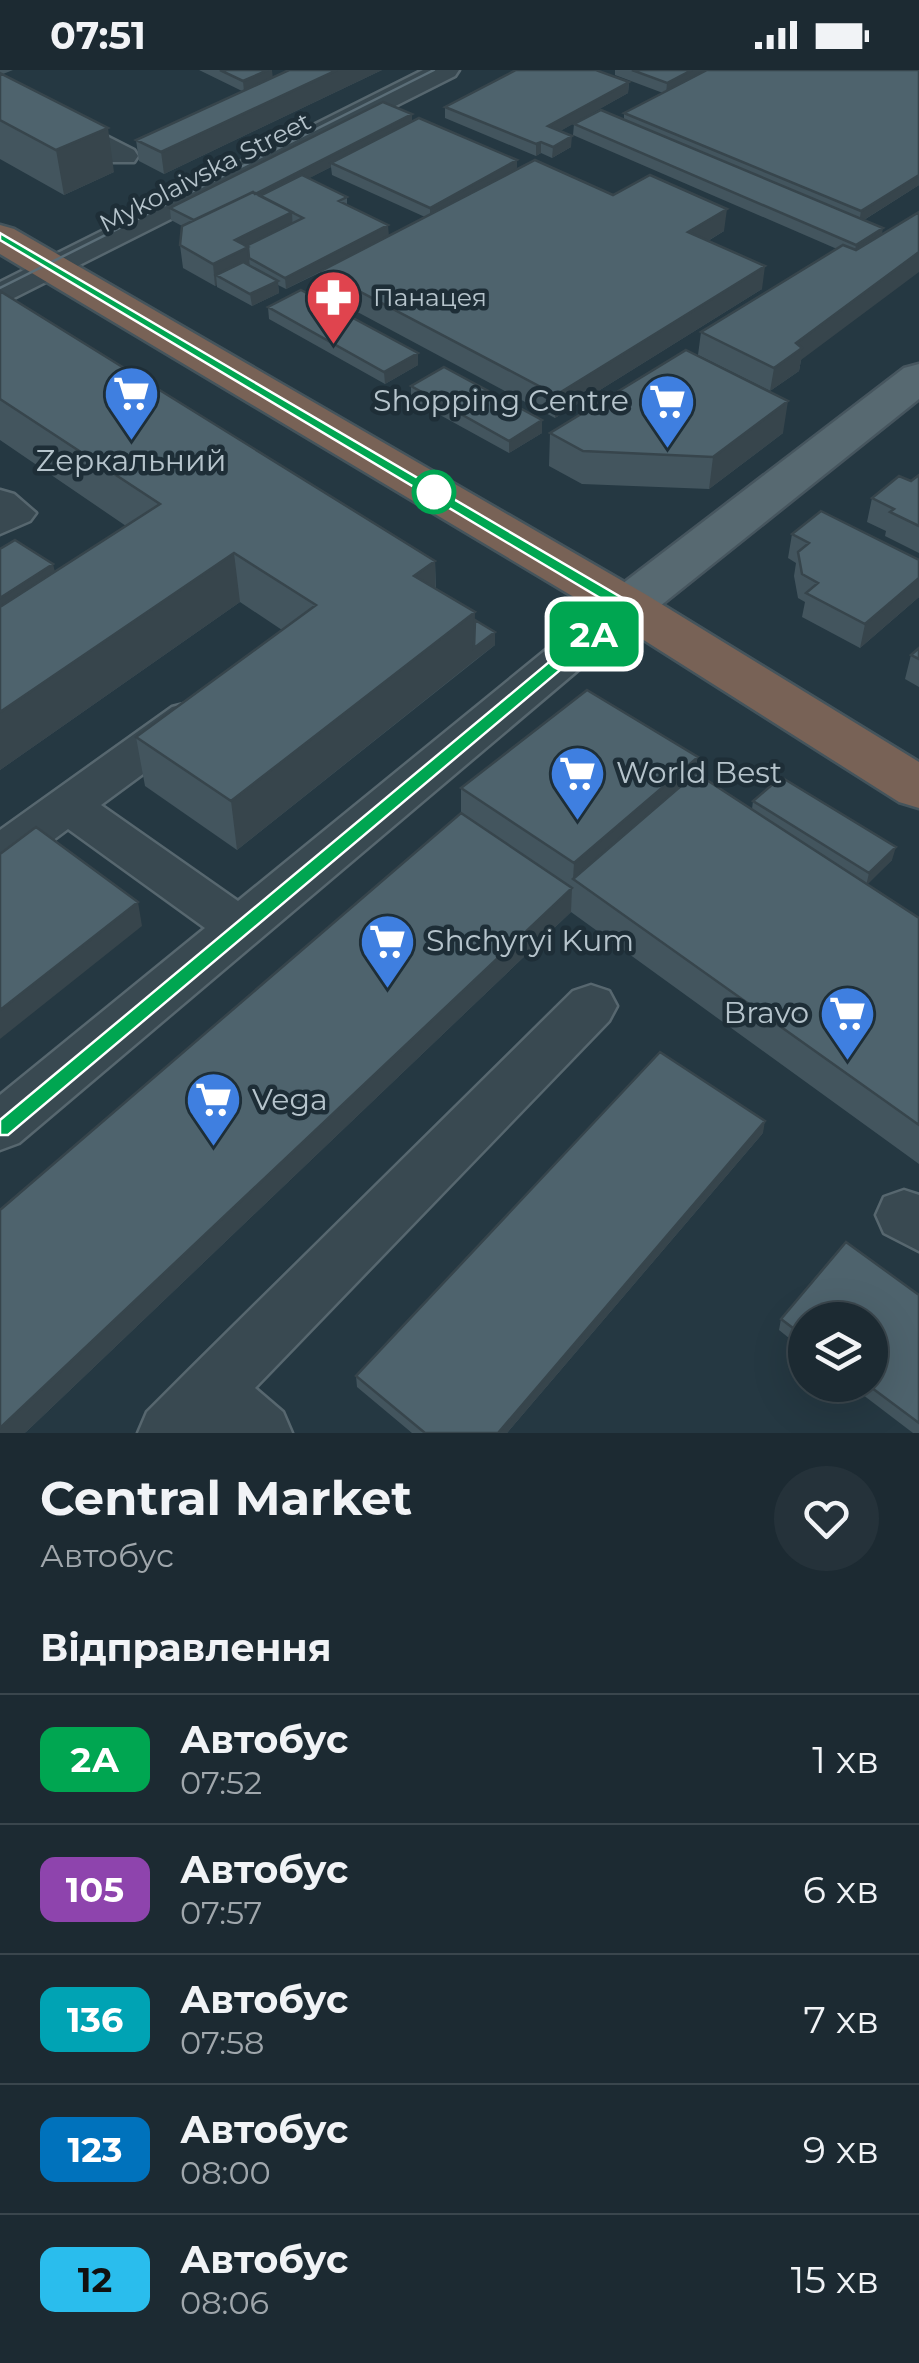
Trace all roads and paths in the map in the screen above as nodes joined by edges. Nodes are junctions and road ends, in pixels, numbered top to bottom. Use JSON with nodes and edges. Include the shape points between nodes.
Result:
{"nodes":[{"id":1,"x":410,"y":70,"type":"edge"},
{"id":2,"x":445,"y":70,"type":"edge"},
{"id":3,"x":0,"y":91,"type":"edge"},
{"id":4,"x":368,"y":100,"type":"junction"},
{"id":5,"x":124,"y":156,"type":"dead end"},
{"id":6,"x":0,"y":237,"type":"edge"},
{"id":7,"x":29,"y":267,"type":"edge"},
{"id":8,"x":0,"y":295,"type":"edge"},
{"id":9,"x":919,"y":377,"type":"edge"},
{"id":10,"x":0,"y":502,"type":"edge"},
{"id":11,"x":0,"y":522,"type":"edge"},
{"id":12,"x":627,"y":606,"type":"junction"},
{"id":13,"x":218,"y":696,"type":"edge"},
{"id":14,"x":919,"y":788,"type":"edge"},
{"id":15,"x":68,"y":805,"type":"junction"},
{"id":16,"x":0,"y":854,"type":"edge"},
{"id":17,"x":240,"y":928,"type":"junction"},
{"id":18,"x":591,"y":1006,"type":"dead end"},
{"id":19,"x":0,"y":1128,"type":"edge"},
{"id":20,"x":211,"y":1390,"type":"junction"},
{"id":21,"x":169,"y":1433,"type":"edge"},
{"id":22,"x":260,"y":1433,"type":"edge"}],
"edges":[{"from":1,"to":4,"type":"street","name":"Mykolaivska Street"},
{"from":2,"to":4,"type":"street","name":"Mykolaivska Street"},
{"from":3,"to":5,"type":"street"},
{"from":4,"to":7,"type":"street","name":"Mykolaivska Street"},
{"from":6,"to":7,"type":"highway"},
{"from":7,"to":8,"type":"street","name":"Mykolaivska Street"},
{"from":7,"to":12,"type":"highway"},
{"from":9,"to":12,"type":"main road"},
{"from":10,"to":11,"type":"street","via":[[16,513]]},
{"from":12,"to":14,"type":"highway"},
{"from":12,"to":17,"type":"street"},
{"from":13,"to":15,"type":"street"},
{"from":15,"to":16,"type":"street"},
{"from":15,"to":17,"type":"street"},
{"from":17,"to":19,"type":"street"},
{"from":18,"to":20,"type":"street"},
{"from":20,"to":21,"type":"street"},
{"from":20,"to":22,"type":"street"}]}
